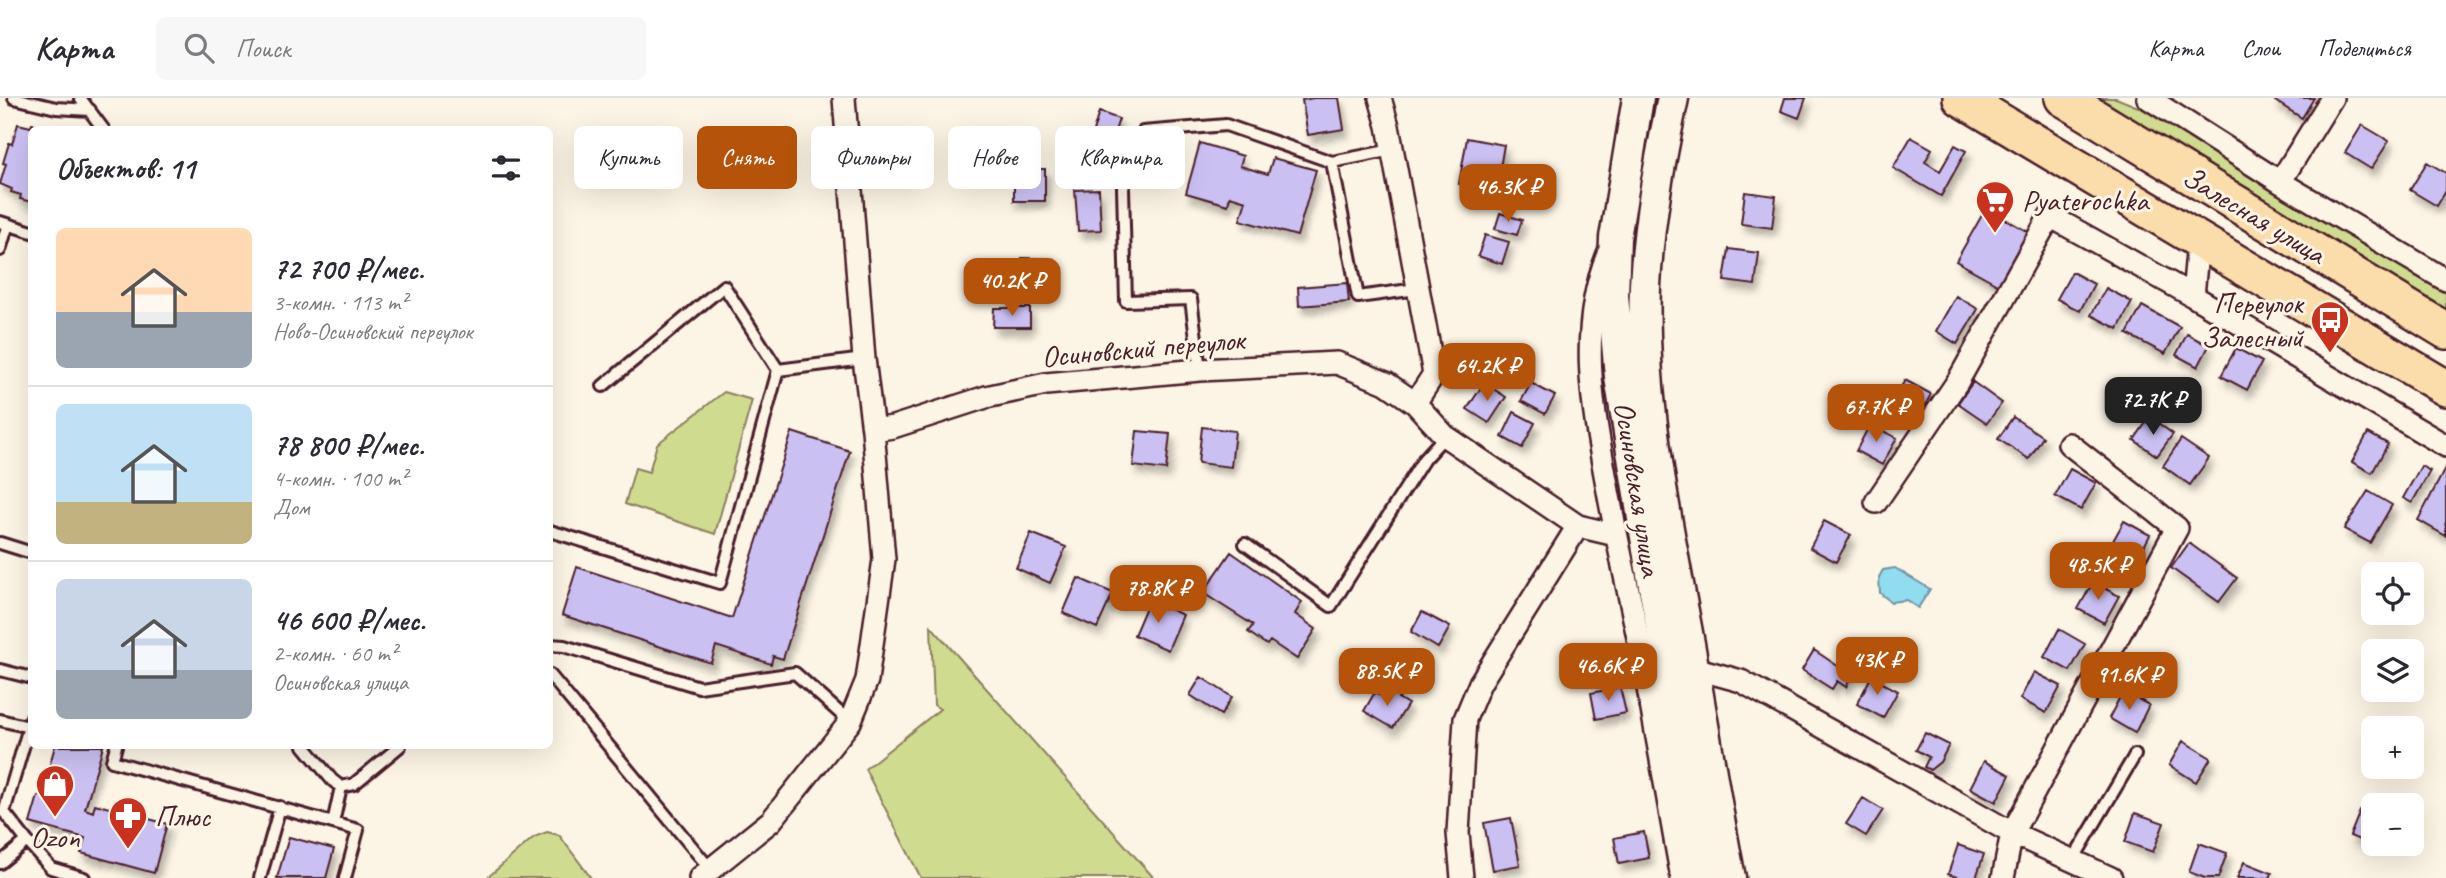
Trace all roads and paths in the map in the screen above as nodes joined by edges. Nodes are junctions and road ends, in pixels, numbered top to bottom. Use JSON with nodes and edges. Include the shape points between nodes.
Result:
{"nodes":[{"id":1,"x":13,"y":98,"type":"edge"},
{"id":2,"x":80,"y":98,"type":"edge"},
{"id":3,"x":844,"y":98,"type":"edge"},
{"id":4,"x":1380,"y":98,"type":"edge"},
{"id":5,"x":1638,"y":98,"type":"edge"},
{"id":6,"x":1673,"y":98,"type":"edge"},
{"id":7,"x":1961,"y":98,"type":"edge"},
{"id":8,"x":2063,"y":98,"type":"edge"},
{"id":9,"x":2148,"y":98,"type":"edge"},
{"id":10,"x":2332,"y":98,"type":"edge"},
{"id":11,"x":90,"y":110,"type":"junction"},
{"id":12,"x":101,"y":126,"type":"edge"},
{"id":13,"x":1392,"y":150,"type":"junction"},
{"id":14,"x":1332,"y":162,"type":"junction"},
{"id":15,"x":2280,"y":182,"type":"junction"},
{"id":16,"x":4,"y":223,"type":"edge"},
{"id":17,"x":28,"y":231,"type":"edge"},
{"id":18,"x":1615,"y":238,"type":"junction"},
{"id":19,"x":2198,"y":241,"type":"junction"},
{"id":20,"x":0,"y":250,"type":"edge"},
{"id":21,"x":2446,"y":280,"type":"edge"},
{"id":22,"x":1417,"y":289,"type":"junction"},
{"id":23,"x":2193,"y":296,"type":"junction"},
{"id":24,"x":2446,"y":331,"type":"edge"},
{"id":25,"x":864,"y":359,"type":"junction"},
{"id":26,"x":778,"y":370,"type":"junction"},
{"id":27,"x":1200,"y":370,"type":"junction"},
{"id":28,"x":603,"y":386,"type":"dead end"},
{"id":29,"x":2446,"y":388,"type":"edge"},
{"id":30,"x":1415,"y":403,"type":"junction"},
{"id":31,"x":873,"y":430,"type":"junction"},
{"id":32,"x":1445,"y":436,"type":"junction"},
{"id":33,"x":2069,"y":444,"type":"dead end"},
{"id":34,"x":2446,"y":446,"type":"edge"},
{"id":35,"x":1877,"y":502,"type":"dead end"},
{"id":36,"x":1578,"y":526,"type":"junction"},
{"id":37,"x":553,"y":532,"type":"edge"},
{"id":38,"x":1616,"y":535,"type":"junction"},
{"id":39,"x":0,"y":544,"type":"edge"},
{"id":40,"x":1245,"y":544,"type":"dead end"},
{"id":41,"x":28,"y":552,"type":"edge"},
{"id":42,"x":553,"y":645,"type":"edge"},
{"id":43,"x":1694,"y":668,"type":"junction"},
{"id":44,"x":0,"y":670,"type":"edge"},
{"id":45,"x":28,"y":677,"type":"edge"},
{"id":46,"x":553,"y":679,"type":"edge"},
{"id":47,"x":0,"y":720,"type":"edge"},
{"id":48,"x":28,"y":722,"type":"edge"},
{"id":49,"x":850,"y":722,"type":"junction"},
{"id":50,"x":28,"y":729,"type":"edge"},
{"id":51,"x":115,"y":749,"type":"edge"},
{"id":52,"x":306,"y":749,"type":"edge"},
{"id":53,"x":396,"y":749,"type":"edge"},
{"id":54,"x":2135,"y":755,"type":"dead end"},
{"id":55,"x":341,"y":787,"type":"junction"},
{"id":56,"x":280,"y":807,"type":"junction"},
{"id":57,"x":333,"y":823,"type":"junction"},
{"id":58,"x":2012,"y":832,"type":"junction"},
{"id":59,"x":27,"y":841,"type":"junction"},
{"id":60,"x":2073,"y":860,"type":"junction"},
{"id":61,"x":0,"y":863,"type":"edge"},
{"id":62,"x":705,"y":874,"type":"edge"},
{"id":63,"x":84,"y":878,"type":"edge"},
{"id":64,"x":260,"y":878,"type":"edge"},
{"id":65,"x":345,"y":878,"type":"edge"},
{"id":66,"x":1462,"y":878,"type":"edge"},
{"id":67,"x":1682,"y":878,"type":"edge"},
{"id":68,"x":1707,"y":878,"type":"edge"},
{"id":69,"x":1730,"y":878,"type":"edge"},
{"id":70,"x":2003,"y":878,"type":"edge"},
{"id":71,"x":2111,"y":878,"type":"edge"}],
"edges":[{"from":1,"to":11,"type":"lane"},
{"from":2,"to":11,"type":"lane"},
{"from":3,"to":25,"type":"street"},
{"from":4,"to":13,"type":"street"},
{"from":5,"to":18,"type":"street","name":"Осиновская улица"},
{"from":6,"to":43,"type":"street","name":"Осиновская улица","via":[[1649,237],[1646,345],[1663,501]]},
{"from":7,"to":19,"type":"main road","name":"Залесная улица"},
{"from":8,"to":24,"type":"main road","name":"Залесная улица"},
{"from":9,"to":15,"type":"street","name":"Залесная улица"},
{"from":10,"to":15,"type":"street"},
{"from":11,"to":12,"type":"lane"},
{"from":13,"to":14,"type":"lane"},
{"from":13,"to":22,"type":"street"},
{"from":14,"to":22,"type":"lane","via":[[1358,297]]},
{"from":14,"to":27,"type":"lane","via":[[1226,125],[1143,132],[1123,188],[1126,301],[1191,299]]},
{"from":15,"to":21,"type":"street","name":"Залесная улица"},
{"from":16,"to":17,"type":"lane"},
{"from":16,"to":20,"type":"lane"},
{"from":18,"to":38,"type":"street","via":[[1600,273],[1589,352],[1592,405]]},
{"from":18,"to":68,"type":"street","name":"Осиновская улица","via":[[1613,296],[1620,377]]},
{"from":19,"to":23,"type":"street","name":"Залесная улица"},
{"from":19,"to":29,"type":"main road","name":"Залесная улица"},
{"from":22,"to":30,"type":"street","via":[[1434,374]]},
{"from":23,"to":34,"type":"street"},
{"from":23,"to":35,"type":"street","via":[[2050,216],[1958,381]]},
{"from":25,"to":26,"type":"lane"},
{"from":25,"to":31,"type":"street"},
{"from":26,"to":28,"type":"lane","via":[[724,286]]},
{"from":26,"to":37,"type":"lane","via":[[720,583]]},
{"from":27,"to":30,"type":"street","name":"Осиновский переулок","via":[[1337,363],[1386,383]]},
{"from":27,"to":31,"type":"street","name":"Осиновский переулок","via":[[1046,384]]},
{"from":30,"to":32,"type":"street","name":"Осиновский переулок"},
{"from":31,"to":49,"type":"street","via":[[884,559],[867,680]]},
{"from":32,"to":36,"type":"street","name":"Осиновский переулок"},
{"from":32,"to":40,"type":"lane","via":[[1424,459],[1331,606]]},
{"from":33,"to":58,"type":"street","via":[[2177,528]]},
{"from":36,"to":38,"type":"street","name":"Осиновский переулок"},
{"from":36,"to":66,"type":"street","via":[[1480,683],[1465,719],[1458,833]]},
{"from":38,"to":67,"type":"street"},
{"from":39,"to":41,"type":"lane"},
{"from":42,"to":49,"type":"lane","via":[[699,687],[795,673]]},
{"from":43,"to":58,"type":"street","via":[[1741,681]]},
{"from":43,"to":69,"type":"street","name":"Осиновская улица"},
{"from":44,"to":45,"type":"lane"},
{"from":46,"to":62,"type":"lane"},
{"from":47,"to":48,"type":"lane"},
{"from":49,"to":62,"type":"street","via":[[771,821]]},
{"from":50,"to":59,"type":"lane","via":[[4,811]]},
{"from":51,"to":56,"type":"lane","via":[[112,761]]},
{"from":52,"to":55,"type":"lane"},
{"from":53,"to":55,"type":"lane","via":[[354,784]]},
{"from":54,"to":60,"type":"lane"},
{"from":55,"to":57,"type":"lane"},
{"from":56,"to":57,"type":"lane"},
{"from":56,"to":64,"type":"lane"},
{"from":57,"to":65,"type":"lane","via":[[358,830]]},
{"from":58,"to":60,"type":"street"},
{"from":58,"to":70,"type":"street"},
{"from":59,"to":61,"type":"lane"},
{"from":59,"to":63,"type":"lane","via":[[51,869]]},
{"from":60,"to":71,"type":"street"}]}
